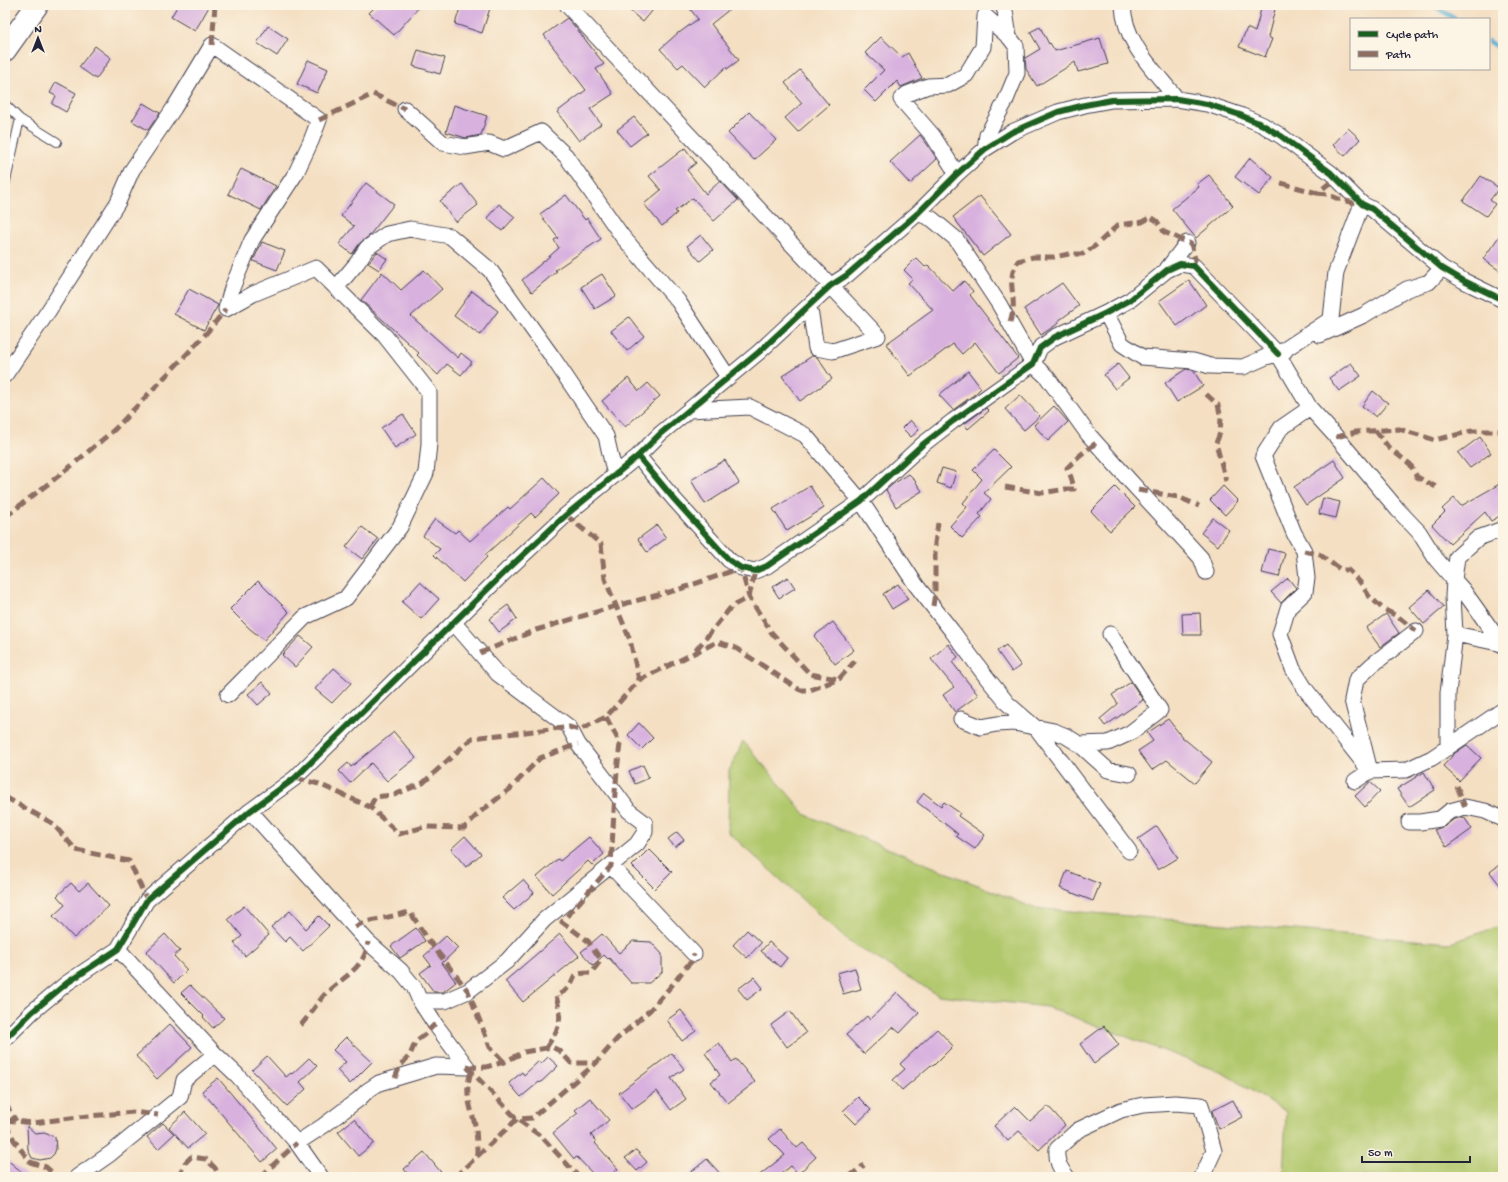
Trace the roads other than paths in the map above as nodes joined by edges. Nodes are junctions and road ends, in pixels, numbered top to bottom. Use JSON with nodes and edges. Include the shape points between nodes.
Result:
{"nodes":[{"id":1,"x":38,"y":5,"type":"edge"},
{"id":2,"x":567,"y":5,"type":"edge"},
{"id":3,"x":1003,"y":5,"type":"edge"},
{"id":4,"x":1122,"y":5,"type":"edge"},
{"id":5,"x":1009,"y":36,"type":"junction"},
{"id":6,"x":5,"y":50,"type":"edge"},
{"id":7,"x":1177,"y":99,"type":"junction"},
{"id":8,"x":5,"y":104,"type":"edge"},
{"id":9,"x":405,"y":109,"type":"dead end"},
{"id":10,"x":20,"y":119,"type":"junction"},
{"id":11,"x":57,"y":142,"type":"dead end"},
{"id":12,"x":985,"y":149,"type":"junction"},
{"id":13,"x":957,"y":174,"type":"junction"},
{"id":14,"x":5,"y":185,"type":"edge"},
{"id":15,"x":1362,"y":204,"type":"junction"},
{"id":16,"x":918,"y":213,"type":"junction"},
{"id":17,"x":1187,"y":243,"type":"dead end"},
{"id":18,"x":1442,"y":268,"type":"junction"},
{"id":19,"x":1167,"y":270,"type":"junction"},
{"id":20,"x":1457,"y":277,"type":"junction"},
{"id":21,"x":1430,"y":282,"type":"junction"},
{"id":22,"x":830,"y":286,"type":"junction"},
{"id":23,"x":336,"y":288,"type":"junction"},
{"id":24,"x":1503,"y":300,"type":"edge"},
{"id":25,"x":803,"y":311,"type":"junction"},
{"id":26,"x":1106,"y":313,"type":"junction"},
{"id":27,"x":1278,"y":354,"type":"junction"},
{"id":28,"x":1034,"y":364,"type":"junction"},
{"id":29,"x":5,"y":375,"type":"edge"},
{"id":30,"x":728,"y":377,"type":"junction"},
{"id":31,"x":1310,"y":408,"type":"junction"},
{"id":32,"x":689,"y":410,"type":"junction"},
{"id":33,"x":638,"y":456,"type":"junction"},
{"id":34,"x":615,"y":475,"type":"junction"},
{"id":35,"x":861,"y":501,"type":"junction"},
{"id":36,"x":1503,"y":529,"type":"edge"},
{"id":37,"x":1206,"y":572,"type":"dead end"},
{"id":38,"x":1454,"y":580,"type":"junction"},
{"id":39,"x":454,"y":623,"type":"junction"},
{"id":40,"x":1416,"y":631,"type":"dead end"},
{"id":41,"x":1110,"y":634,"type":"dead end"},
{"id":42,"x":1455,"y":634,"type":"junction"},
{"id":43,"x":1502,"y":644,"type":"edge"},
{"id":44,"x":228,"y":695,"type":"dead end"},
{"id":45,"x":1503,"y":710,"type":"edge"},
{"id":46,"x":961,"y":719,"type":"dead end"},
{"id":47,"x":1037,"y":729,"type":"junction"},
{"id":48,"x":1079,"y":744,"type":"junction"},
{"id":49,"x":1448,"y":748,"type":"junction"},
{"id":50,"x":1370,"y":771,"type":"junction"},
{"id":51,"x":1129,"y":774,"type":"dead end"},
{"id":52,"x":1355,"y":781,"type":"dead end"},
{"id":53,"x":250,"y":811,"type":"junction"},
{"id":54,"x":1503,"y":819,"type":"edge"},
{"id":55,"x":1409,"y":822,"type":"dead end"},
{"id":56,"x":1129,"y":850,"type":"dead end"},
{"id":57,"x":611,"y":866,"type":"junction"},
{"id":58,"x":118,"y":949,"type":"junction"},
{"id":59,"x":694,"y":954,"type":"dead end"},
{"id":60,"x":420,"y":1001,"type":"junction"},
{"id":61,"x":5,"y":1039,"type":"edge"},
{"id":62,"x":215,"y":1054,"type":"junction"},
{"id":63,"x":297,"y":1143,"type":"junction"},
{"id":64,"x":78,"y":1177,"type":"edge"},
{"id":65,"x":321,"y":1177,"type":"edge"},
{"id":66,"x":1067,"y":1177,"type":"edge"},
{"id":67,"x":1202,"y":1177,"type":"edge"}],
"edges":[{"from":1,"to":6,"type":"highway"},
{"from":2,"to":22,"type":"street"},
{"from":3,"to":5,"type":"street"},
{"from":4,"to":7,"type":"street","via":[[1132,42]]},
{"from":5,"to":12,"type":"street","via":[[1016,46],[1017,73],[987,135]]},
{"from":5,"to":13,"type":"street","via":[[985,16],[983,48],[966,75],[948,85],[928,86],[901,99],[933,136]]},
{"from":7,"to":12,"type":"street","via":[[1112,100],[1058,112],[1012,132]]},
{"from":7,"to":15,"type":"street","via":[[1207,104],[1240,115],[1269,129],[1331,174]]},
{"from":8,"to":10,"type":"lane"},
{"from":9,"to":30,"type":"street","via":[[444,142],[465,147],[489,143],[504,149],[541,132],[566,156],[622,236],[678,301]]},
{"from":10,"to":11,"type":"lane"},
{"from":10,"to":14,"type":"lane"},
{"from":12,"to":13,"type":"street"},
{"from":13,"to":16,"type":"street"},
{"from":15,"to":18,"type":"street"},
{"from":15,"to":27,"type":"street","via":[[1336,272],[1331,319]]},
{"from":16,"to":22,"type":"street","via":[[847,275]]},
{"from":16,"to":28,"type":"street","via":[[932,218],[956,239],[999,304]]},
{"from":17,"to":19,"type":"street"},
{"from":18,"to":20,"type":"street"},
{"from":18,"to":21,"type":"street"},
{"from":19,"to":26,"type":"street","via":[[1130,300]]},
{"from":19,"to":27,"type":"street","via":[[1180,264],[1194,266]]},
{"from":20,"to":21,"type":"street","via":[[1438,278]]},
{"from":20,"to":24,"type":"street"},
{"from":21,"to":27,"type":"street","via":[[1407,289],[1364,315]]},
{"from":22,"to":25,"type":"street"},
{"from":22,"to":25,"type":"street","via":[[878,336],[832,351],[816,348],[811,315]]},
{"from":23,"to":29,"type":"street","via":[[316,268],[253,294],[226,309],[252,240],[296,173],[319,120],[212,45],[132,170],[118,202]]},
{"from":23,"to":34,"type":"street","via":[[367,248],[387,234],[410,228],[450,236],[490,270],[551,355],[606,436]]},
{"from":23,"to":44,"type":"street","via":[[385,336],[428,392],[426,473],[400,527],[346,598],[305,617]]},
{"from":25,"to":30,"type":"street"},
{"from":26,"to":27,"type":"street","via":[[1122,344],[1142,357],[1193,361],[1210,366],[1243,367]]},
{"from":26,"to":28,"type":"street","via":[[1055,337],[1040,348]]},
{"from":27,"to":31,"type":"street"},
{"from":28,"to":35,"type":"street","via":[[940,430]]},
{"from":28,"to":37,"type":"street","via":[[1047,377],[1088,434],[1201,558]]},
{"from":30,"to":32,"type":"street"},
{"from":31,"to":38,"type":"street","via":[[1418,532]]},
{"from":31,"to":50,"type":"street","via":[[1281,428],[1263,456],[1294,533],[1304,551],[1307,578],[1304,592],[1288,608],[1280,634],[1293,669],[1306,690]]},
{"from":32,"to":33,"type":"street"},
{"from":32,"to":35,"type":"street","via":[[750,407],[804,435]]},
{"from":33,"to":34,"type":"street"},
{"from":33,"to":35,"type":"street","via":[[729,560],[741,568],[755,571],[767,566]]},
{"from":34,"to":39,"type":"street","via":[[566,515]]},
{"from":35,"to":47,"type":"street","via":[[916,585],[987,678],[1008,704]]},
{"from":36,"to":38,"type":"street","via":[[1478,538],[1457,557]]},
{"from":38,"to":42,"type":"street"},
{"from":38,"to":43,"type":"street"},
{"from":39,"to":53,"type":"street","via":[[296,778]]},
{"from":39,"to":57,"type":"street","via":[[498,674],[569,727],[578,744],[629,810],[645,823],[645,832],[637,844]]},
{"from":40,"to":50,"type":"street","via":[[1356,680],[1352,700]]},
{"from":41,"to":48,"type":"street","via":[[1160,710],[1130,733],[1108,743]]},
{"from":42,"to":43,"type":"street"},
{"from":42,"to":49,"type":"street","via":[[1449,686]]},
{"from":45,"to":49,"type":"street"},
{"from":46,"to":47,"type":"street","via":[[981,727],[1014,723]]},
{"from":47,"to":48,"type":"street","via":[[1054,731]]},
{"from":47,"to":56,"type":"street"},
{"from":48,"to":51,"type":"street","via":[[1108,770]]},
{"from":49,"to":50,"type":"street","via":[[1406,770]]},
{"from":50,"to":52,"type":"street"},
{"from":53,"to":58,"type":"street","via":[[147,900]]},
{"from":53,"to":60,"type":"street","via":[[368,942],[401,971],[414,987]]},
{"from":54,"to":55,"type":"street","via":[[1465,807],[1450,810],[1440,819]]},
{"from":57,"to":59,"type":"street"},
{"from":57,"to":60,"type":"street","via":[[544,920],[507,961],[468,991],[445,1001]]},
{"from":58,"to":61,"type":"street","via":[[61,988]]},
{"from":58,"to":62,"type":"street"},
{"from":60,"to":63,"type":"street","via":[[467,1067],[436,1066],[379,1083]]},
{"from":62,"to":63,"type":"street"},
{"from":62,"to":64,"type":"street","via":[[184,1080],[180,1097]]},
{"from":63,"to":65,"type":"street"},
{"from":66,"to":67,"type":"street","via":[[1059,1167],[1057,1149],[1078,1130],[1121,1110],[1144,1104],[1175,1103],[1201,1104],[1214,1151]]}]}
